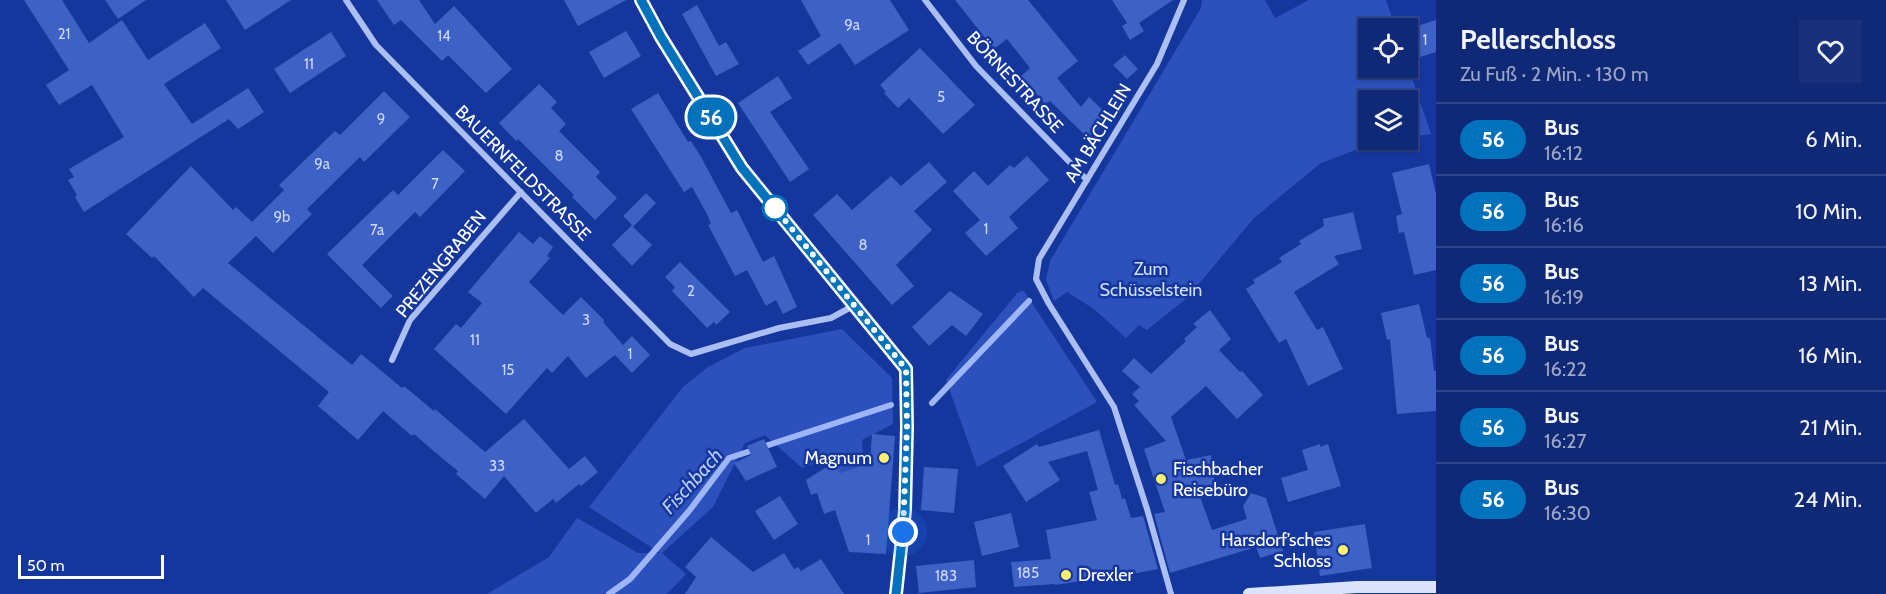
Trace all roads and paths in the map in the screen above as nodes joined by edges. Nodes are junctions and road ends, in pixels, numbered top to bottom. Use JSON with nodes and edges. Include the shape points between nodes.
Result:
{"nodes":[{"id":1,"x":346,"y":0,"type":"edge"},
{"id":2,"x":641,"y":0,"type":"edge"},
{"id":3,"x":925,"y":0,"type":"edge"},
{"id":4,"x":1185,"y":1,"type":"edge"},
{"id":5,"x":1087,"y":180,"type":"junction"},
{"id":6,"x":521,"y":192,"type":"junction"},
{"id":7,"x":853,"y":306,"type":"junction"},
{"id":8,"x":392,"y":360,"type":"dead end"},
{"id":9,"x":1436,"y":587,"type":"edge"},
{"id":10,"x":896,"y":594,"type":"edge"},
{"id":11,"x":1171,"y":594,"type":"edge"},
{"id":12,"x":1249,"y":594,"type":"edge"}],
"edges":[{"from":1,"to":6,"type":"street","name":"BAUERNFELDSTRASSE","via":[[376,45]]},
{"from":2,"to":7,"type":"street","via":[[742,168]]},
{"from":3,"to":5,"type":"street","name":"BÖRNESTRASSE","via":[[976,66]]},
{"from":4,"to":5,"type":"street","name":"AM BÄCHLEIN","via":[[1157,64]]},
{"from":5,"to":11,"type":"street","name":"AM BÄCHLEIN","via":[[1039,259],[1036,279],[1114,407]]},
{"from":6,"to":7,"type":"street","name":"BAUERNFELDSTRASSE","via":[[670,344],[691,354],[779,328],[831,318]]},
{"from":6,"to":8,"type":"street","name":"PREZENGRABEN","via":[[410,320]]},
{"from":7,"to":10,"type":"street","via":[[906,369],[905,511]]},
{"from":9,"to":12,"type":"main road"}]}
